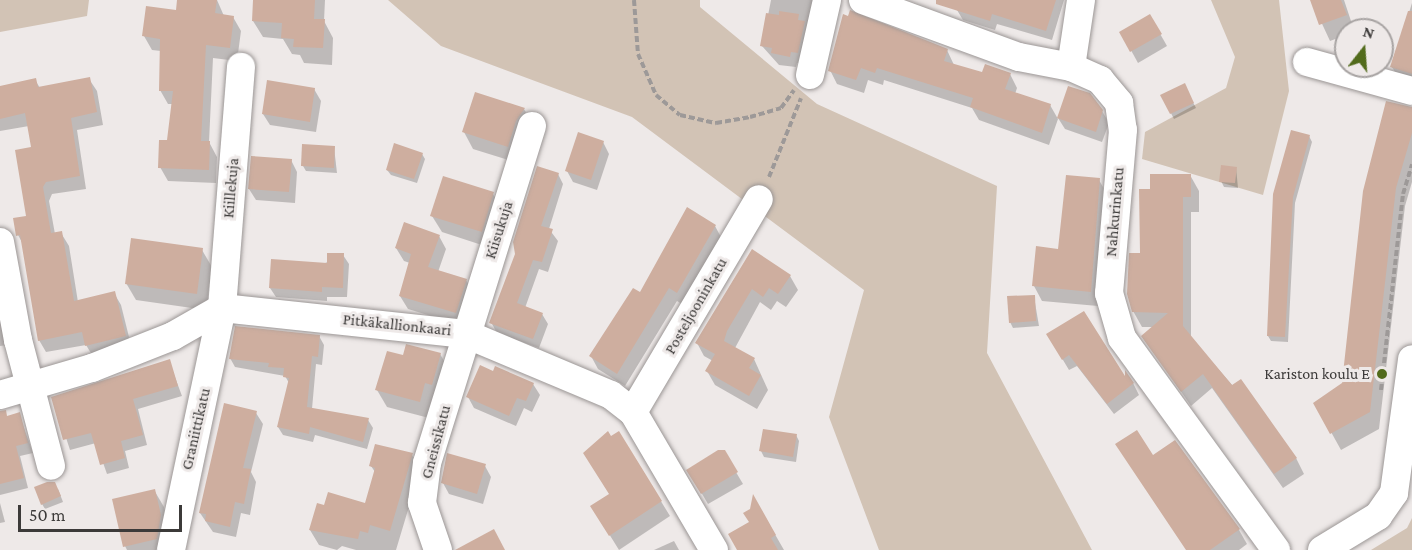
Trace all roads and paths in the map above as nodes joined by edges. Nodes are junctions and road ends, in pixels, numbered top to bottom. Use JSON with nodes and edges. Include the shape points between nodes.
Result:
{"nodes":[{"id":1,"x":634,"y":0,"type":"edge"},
{"id":2,"x":827,"y":0,"type":"edge"},
{"id":3,"x":863,"y":0,"type":"edge"},
{"id":4,"x":1081,"y":0,"type":"edge"},
{"id":5,"x":1307,"y":62,"type":"dead end"},
{"id":6,"x":1071,"y":67,"type":"junction"},
{"id":7,"x":241,"y":68,"type":"dead end"},
{"id":8,"x":810,"y":75,"type":"junction"},
{"id":9,"x":1412,"y":91,"type":"edge"},
{"id":10,"x":532,"y":126,"type":"dead end"},
{"id":11,"x":1412,"y":164,"type":"edge"},
{"id":12,"x":759,"y":199,"type":"joint"},
{"id":13,"x":0,"y":242,"type":"edge"},
{"id":14,"x":222,"y":308,"type":"junction"},
{"id":15,"x":466,"y":334,"type":"junction"},
{"id":16,"x":1412,"y":359,"type":"edge"},
{"id":17,"x":29,"y":384,"type":"junction"},
{"id":18,"x":0,"y":395,"type":"edge"},
{"id":19,"x":1380,"y":397,"type":"dead end"},
{"id":20,"x":633,"y":412,"type":"junction"},
{"id":21,"x":51,"y":466,"type":"dead end"},
{"id":22,"x":171,"y":550,"type":"edge"},
{"id":23,"x":438,"y":550,"type":"edge"},
{"id":24,"x":714,"y":550,"type":"edge"},
{"id":25,"x":1276,"y":550,"type":"edge"},
{"id":26,"x":1322,"y":550,"type":"edge"}],
"edges":[{"from":1,"to":8,"type":"path","via":[[638,54],[656,94],[681,115],[716,123],[781,108]]},
{"from":2,"to":8,"type":"street"},
{"from":3,"to":6,"type":"street","name":"Nahkurinkatu","via":[[1019,57]]},
{"from":4,"to":6,"type":"street"},
{"from":5,"to":9,"type":"street"},
{"from":6,"to":25,"type":"street","name":"Nahkurinkatu","via":[[1100,80],[1119,103],[1123,130],[1109,293],[1122,338]]},
{"from":7,"to":14,"type":"street","name":"Kiillekuja"},
{"from":8,"to":12,"type":"path"},
{"from":10,"to":15,"type":"street","name":"Kiisukuja"},
{"from":11,"to":19,"type":"path","via":[[1403,194]]},
{"from":12,"to":20,"type":"street","name":"Posteljooninkatu"},
{"from":13,"to":17,"type":"street"},
{"from":14,"to":15,"type":"street","name":"Pitkäkallionkaari"},
{"from":14,"to":17,"type":"street","via":[[173,336],[92,368]]},
{"from":14,"to":22,"type":"street","name":"Graniittikatu"},
{"from":15,"to":20,"type":"street","name":"Pitkäkallionkaari","via":[[611,395]]},
{"from":15,"to":23,"type":"street","name":"Gneissikatu","via":[[427,463],[422,502]]},
{"from":16,"to":26,"type":"street","via":[[1394,493],[1378,516]]},
{"from":17,"to":18,"type":"street"},
{"from":17,"to":21,"type":"street"},
{"from":20,"to":24,"type":"street","name":"Pitkäkallionkaari"}]}
